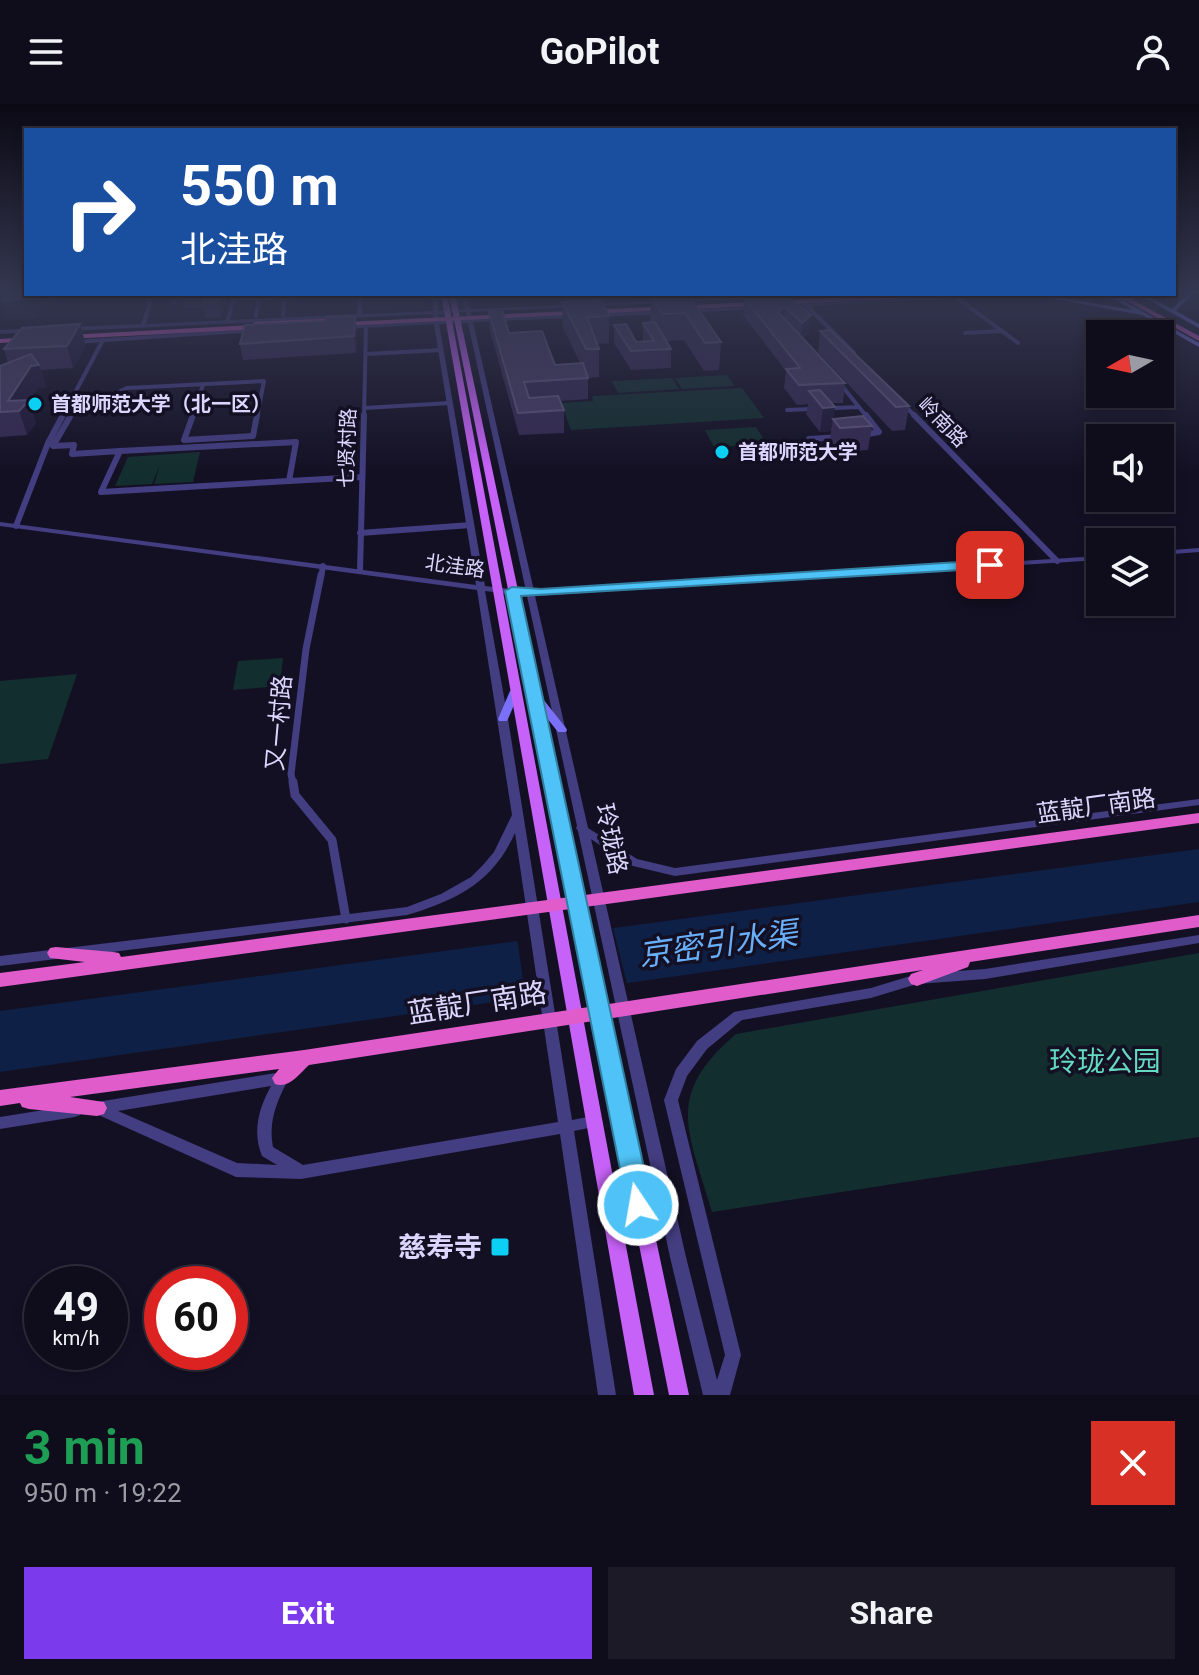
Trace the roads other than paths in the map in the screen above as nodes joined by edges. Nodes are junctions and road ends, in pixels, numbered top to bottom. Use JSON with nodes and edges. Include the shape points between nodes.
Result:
{"nodes":[{"id":1,"x":95,"y":352,"type":"edge"},
{"id":2,"x":399,"y":352,"type":"edge"},
{"id":3,"x":441,"y":352,"type":"edge"},
{"id":4,"x":454,"y":352,"type":"edge"},
{"id":5,"x":456,"y":352,"type":"edge"},
{"id":6,"x":477,"y":352,"type":"edge"},
{"id":7,"x":853,"y":352,"type":"edge"},
{"id":8,"x":366,"y":354,"type":"joint"},
{"id":9,"x":863,"y":362,"type":"edge"},
{"id":10,"x":837,"y":380,"type":"edge"},
{"id":11,"x":203,"y":385,"type":"junction"},
{"id":12,"x":899,"y":400,"type":"edge"},
{"id":13,"x":450,"y":403,"type":"junction"},
{"id":14,"x":858,"y":407,"type":"junction"},
{"id":15,"x":364,"y":408,"type":"junction"},
{"id":16,"x":823,"y":408,"type":"junction"},
{"id":17,"x":787,"y":410,"type":"dead end"},
{"id":18,"x":831,"y":418,"type":"edge"},
{"id":19,"x":839,"y":427,"type":"edge"},
{"id":20,"x":859,"y":436,"type":"edge"},
{"id":21,"x":809,"y":439,"type":"dead end"},
{"id":22,"x":120,"y":451,"type":"junction"},
{"id":23,"x":362,"y":477,"type":"junction"},
{"id":24,"x":289,"y":481,"type":"junction"},
{"id":25,"x":0,"y":524,"type":"edge"},
{"id":26,"x":471,"y":525,"type":"junction"},
{"id":27,"x":16,"y":526,"type":"junction"},
{"id":28,"x":360,"y":533,"type":"junction"},
{"id":29,"x":1199,"y":550,"type":"edge"},
{"id":30,"x":1174,"y":552,"type":"edge"},
{"id":31,"x":1086,"y":559,"type":"edge"},
{"id":32,"x":1057,"y":561,"type":"junction"},
{"id":33,"x":323,"y":566,"type":"junction"},
{"id":34,"x":360,"y":571,"type":"junction"},
{"id":35,"x":482,"y":587,"type":"junction"},
{"id":36,"x":497,"y":589,"type":"junction"},
{"id":37,"x":512,"y":591,"type":"junction"},
{"id":38,"x":529,"y":594,"type":"junction"},
{"id":39,"x":515,"y":691,"type":"junction"},
{"id":40,"x":535,"y":695,"type":"junction"},
{"id":41,"x":503,"y":719,"type":"junction"},
{"id":42,"x":562,"y":730,"type":"junction"},
{"id":43,"x":1199,"y":804,"type":"edge"},
{"id":44,"x":517,"y":815,"type":"junction"},
{"id":45,"x":1199,"y":818,"type":"edge"},
{"id":46,"x":1159,"y":823,"type":"junction"},
{"id":47,"x":581,"y":828,"type":"junction"},
{"id":48,"x":346,"y":919,"type":"junction"},
{"id":49,"x":1199,"y":921,"type":"edge"},
{"id":50,"x":1199,"y":939,"type":"edge"},
{"id":51,"x":56,"y":953,"type":"junction"},
{"id":52,"x":987,"y":953,"type":"junction"},
{"id":53,"x":141,"y":960,"type":"junction"},
{"id":54,"x":0,"y":961,"type":"edge"},
{"id":55,"x":917,"y":979,"type":"junction"},
{"id":56,"x":0,"y":980,"type":"edge"},
{"id":57,"x":304,"y":1058,"type":"junction"},
{"id":58,"x":282,"y":1078,"type":"junction"},
{"id":59,"x":0,"y":1098,"type":"edge"},
{"id":60,"x":97,"y":1108,"type":"junction"},
{"id":61,"x":593,"y":1122,"type":"junction"},
{"id":62,"x":0,"y":1123,"type":"edge"},
{"id":63,"x":565,"y":1127,"type":"junction"},
{"id":64,"x":301,"y":1172,"type":"junction"},
{"id":65,"x":607,"y":1395,"type":"edge"},
{"id":66,"x":644,"y":1395,"type":"edge"},
{"id":67,"x":679,"y":1395,"type":"edge"},
{"id":68,"x":712,"y":1395,"type":"edge"},
{"id":69,"x":721,"y":1395,"type":"edge"}],
"edges":[{"from":1,"to":27,"type":"street","via":[[48,443]]},
{"from":2,"to":8,"type":"street"},
{"from":3,"to":13,"type":"street","name":"玲珑路"},
{"from":4,"to":36,"type":"main road","name":"玲珑路"},
{"from":5,"to":37,"type":"main road","name":"玲珑路"},
{"from":6,"to":38,"type":"street","name":"玲珑路"},
{"from":7,"to":9,"type":"street"},
{"from":8,"to":15,"type":"street","name":"七贤村路"},
{"from":10,"to":14,"type":"street"},
{"from":11,"to":11,"type":"street","via":[[264,381],[253,436],[184,440]]},
{"from":11,"to":22,"type":"street","via":[[127,388],[78,403],[53,446],[74,445],[72,454]]},
{"from":12,"to":32,"type":"street","name":"岭南路"},
{"from":13,"to":15,"type":"street"},
{"from":13,"to":26,"type":"street","name":"玲珑路"},
{"from":14,"to":16,"type":"street"},
{"from":14,"to":20,"type":"street","via":[[879,432]]},
{"from":15,"to":23,"type":"street","name":"七贤村路"},
{"from":16,"to":17,"type":"street"},
{"from":16,"to":18,"type":"street"},
{"from":19,"to":21,"type":"street","via":[[847,437]]},
{"from":22,"to":24,"type":"street","via":[[296,442]]},
{"from":22,"to":24,"type":"street","via":[[101,492]]},
{"from":23,"to":24,"type":"street"},
{"from":23,"to":28,"type":"street","name":"七贤村路"},
{"from":25,"to":27,"type":"street","name":"北洼路"},
{"from":26,"to":28,"type":"street"},
{"from":26,"to":35,"type":"street","name":"玲珑路"},
{"from":27,"to":33,"type":"street","name":"北洼路"},
{"from":28,"to":34,"type":"street","name":"七贤村路"},
{"from":29,"to":30,"type":"street"},
{"from":31,"to":32,"type":"street","name":"北洼路"},
{"from":32,"to":38,"type":"street","name":"北洼路"},
{"from":33,"to":34,"type":"street","name":"北洼路"},
{"from":33,"to":48,"type":"street","name":"又一村路","via":[[308,634],[291,774],[295,795],[332,840]]},
{"from":34,"to":35,"type":"street","name":"北洼路"},
{"from":35,"to":36,"type":"street","name":"北洼路"},
{"from":35,"to":41,"type":"street","name":"玲珑路"},
{"from":36,"to":37,"type":"street","name":"北洼路"},
{"from":36,"to":39,"type":"main road","name":"玲珑路"},
{"from":37,"to":38,"type":"street","name":"北洼路"},
{"from":37,"to":40,"type":"main road","name":"玲珑路"},
{"from":38,"to":42,"type":"street","name":"玲珑路"},
{"from":39,"to":41,"type":"main road"},
{"from":39,"to":61,"type":"main road","name":"玲珑路"},
{"from":40,"to":42,"type":"main road"},
{"from":40,"to":67,"type":"main road","name":"玲珑路"},
{"from":41,"to":44,"type":"street","name":"玲珑路"},
{"from":42,"to":47,"type":"street","name":"玲珑路"},
{"from":43,"to":46,"type":"highway"},
{"from":43,"to":47,"type":"street","via":[[700,871],[652,869]]},
{"from":44,"to":48,"type":"street","via":[[488,870],[458,892],[407,911]]},
{"from":44,"to":63,"type":"street","name":"玲珑路"},
{"from":45,"to":46,"type":"highway","name":"蓝靛厂南路"},
{"from":46,"to":53,"type":"highway","name":"蓝靛厂南路"},
{"from":47,"to":68,"type":"street","name":"玲珑路"},
{"from":48,"to":51,"type":"street"},
{"from":49,"to":52,"type":"highway","name":"蓝靛厂南路"},
{"from":50,"to":55,"type":"street","via":[[985,974]]},
{"from":51,"to":53,"type":"highway"},
{"from":51,"to":54,"type":"street"},
{"from":52,"to":55,"type":"highway"},
{"from":52,"to":57,"type":"highway","name":"蓝靛厂南路"},
{"from":53,"to":56,"type":"highway","name":"蓝靛厂南路"},
{"from":55,"to":69,"type":"street","via":[[871,993],[739,1016],[702,1045],[681,1073],[671,1100],[733,1355]]},
{"from":57,"to":58,"type":"highway"},
{"from":57,"to":59,"type":"highway","name":"蓝靛厂南路"},
{"from":58,"to":60,"type":"street"},
{"from":58,"to":64,"type":"street","via":[[267,1104],[262,1131],[267,1151]]},
{"from":59,"to":60,"type":"highway"},
{"from":60,"to":62,"type":"street"},
{"from":60,"to":64,"type":"street","via":[[236,1170]]},
{"from":61,"to":63,"type":"street"},
{"from":61,"to":66,"type":"main road","name":"玲珑路"},
{"from":63,"to":64,"type":"street"},
{"from":63,"to":65,"type":"street","name":"玲珑路"}]}
